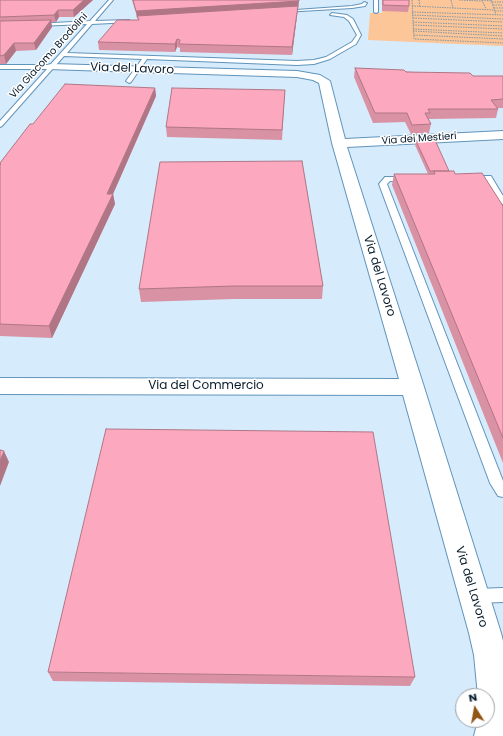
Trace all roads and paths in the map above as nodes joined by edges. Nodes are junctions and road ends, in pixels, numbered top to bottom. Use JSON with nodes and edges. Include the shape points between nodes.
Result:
{"nodes":[{"id":1,"x":111,"y":0,"type":"edge"},
{"id":2,"x":376,"y":0,"type":"edge"},
{"id":3,"x":412,"y":0,"type":"edge"},
{"id":4,"x":419,"y":0,"type":"edge"},
{"id":5,"x":451,"y":0,"type":"edge"},
{"id":6,"x":459,"y":0,"type":"edge"},
{"id":7,"x":482,"y":0,"type":"edge"},
{"id":8,"x":491,"y":1,"type":"edge"},
{"id":9,"x":503,"y":1,"type":"edge"},
{"id":10,"x":365,"y":3,"type":"dead end"},
{"id":11,"x":493,"y":5,"type":"junction"},
{"id":12,"x":503,"y":5,"type":"edge"},
{"id":13,"x":412,"y":6,"type":"junction"},
{"id":14,"x":420,"y":6,"type":"junction"},
{"id":15,"x":453,"y":8,"type":"junction"},
{"id":16,"x":503,"y":8,"type":"edge"},
{"id":17,"x":486,"y":9,"type":"junction"},
{"id":18,"x":494,"y":10,"type":"junction"},
{"id":19,"x":282,"y":12,"type":"edge"},
{"id":20,"x":376,"y":12,"type":"dead end"},
{"id":21,"x":412,"y":12,"type":"junction"},
{"id":22,"x":503,"y":12,"type":"edge"},
{"id":23,"x":455,"y":13,"type":"junction"},
{"id":24,"x":332,"y":14,"type":"dead end"},
{"id":25,"x":412,"y":15,"type":"junction"},
{"id":26,"x":496,"y":15,"type":"junction"},
{"id":27,"x":503,"y":16,"type":"edge"},
{"id":28,"x":455,"y":17,"type":"junction"},
{"id":29,"x":413,"y":18,"type":"junction"},
{"id":30,"x":498,"y":19,"type":"junction"},
{"id":31,"x":503,"y":19,"type":"edge"},
{"id":32,"x":138,"y":20,"type":"edge"},
{"id":33,"x":456,"y":20,"type":"junction"},
{"id":34,"x":413,"y":22,"type":"junction"},
{"id":35,"x":499,"y":22,"type":"junction"},
{"id":36,"x":503,"y":22,"type":"edge"},
{"id":37,"x":90,"y":24,"type":"junction"},
{"id":38,"x":456,"y":24,"type":"junction"},
{"id":39,"x":30,"y":25,"type":"edge"},
{"id":40,"x":413,"y":25,"type":"junction"},
{"id":41,"x":500,"y":26,"type":"junction"},
{"id":42,"x":503,"y":26,"type":"edge"},
{"id":43,"x":457,"y":27,"type":"junction"},
{"id":44,"x":413,"y":29,"type":"junction"},
{"id":45,"x":502,"y":29,"type":"edge"},
{"id":46,"x":413,"y":31,"type":"junction"},
{"id":47,"x":458,"y":31,"type":"junction"},
{"id":48,"x":503,"y":32,"type":"edge"},
{"id":49,"x":458,"y":34,"type":"junction"},
{"id":50,"x":414,"y":35,"type":"junction"},
{"id":51,"x":503,"y":36,"type":"edge"},
{"id":52,"x":459,"y":37,"type":"junction"},
{"id":53,"x":503,"y":39,"type":"edge"},
{"id":54,"x":460,"y":41,"type":"junction"},
{"id":55,"x":503,"y":43,"type":"edge"},
{"id":56,"x":56,"y":61,"type":"junction"},
{"id":57,"x":0,"y":67,"type":"edge"},
{"id":58,"x":137,"y":69,"type":"junction"},
{"id":59,"x":0,"y":125,"type":"edge"},
{"id":60,"x":502,"y":133,"type":"edge"},
{"id":61,"x":339,"y":143,"type":"junction"},
{"id":62,"x":465,"y":178,"type":"edge"},
{"id":63,"x":419,"y":179,"type":"edge"},
{"id":64,"x":503,"y":202,"type":"edge"},
{"id":65,"x":0,"y":386,"type":"edge"},
{"id":66,"x":412,"y":387,"type":"junction"},
{"id":67,"x":503,"y":492,"type":"edge"},
{"id":68,"x":503,"y":595,"type":"edge"},
{"id":69,"x":474,"y":596,"type":"junction"},
{"id":70,"x":492,"y":736,"type":"edge"}],
"edges":[{"from":1,"to":37,"type":"lane","name":"Via Giacomo Brodolini"},
{"from":2,"to":20,"type":"lane"},
{"from":3,"to":13,"type":"path"},
{"from":4,"to":14,"type":"path"},
{"from":5,"to":15,"type":"path"},
{"from":6,"to":7,"type":"path"},
{"from":7,"to":8,"type":"path"},
{"from":7,"to":17,"type":"path"},
{"from":8,"to":9,"type":"path"},
{"from":8,"to":11,"type":"path"},
{"from":10,"to":19,"type":"lane","via":[[352,7]]},
{"from":11,"to":12,"type":"path"},
{"from":11,"to":18,"type":"path"},
{"from":13,"to":14,"type":"path"},
{"from":13,"to":21,"type":"path"},
{"from":14,"to":15,"type":"path"},
{"from":15,"to":17,"type":"path"},
{"from":16,"to":18,"type":"path"},
{"from":17,"to":18,"type":"path"},
{"from":18,"to":22,"type":"path"},
{"from":18,"to":26,"type":"path"},
{"from":21,"to":23,"type":"path"},
{"from":21,"to":25,"type":"path"},
{"from":23,"to":26,"type":"path"},
{"from":23,"to":28,"type":"path"},
{"from":24,"to":58,"type":"lane","via":[[345,16],[351,20],[359,35],[354,43],[323,60]]},
{"from":25,"to":28,"type":"path"},
{"from":25,"to":29,"type":"path"},
{"from":26,"to":27,"type":"path"},
{"from":26,"to":30,"type":"path"},
{"from":28,"to":30,"type":"path"},
{"from":28,"to":33,"type":"path"},
{"from":29,"to":33,"type":"path"},
{"from":29,"to":34,"type":"path"},
{"from":30,"to":31,"type":"path"},
{"from":30,"to":35,"type":"path"},
{"from":32,"to":37,"type":"lane"},
{"from":33,"to":35,"type":"path"},
{"from":33,"to":38,"type":"path"},
{"from":34,"to":38,"type":"path"},
{"from":34,"to":40,"type":"path"},
{"from":35,"to":36,"type":"path"},
{"from":35,"to":41,"type":"path"},
{"from":37,"to":39,"type":"lane"},
{"from":37,"to":56,"type":"lane","name":"Via Giacomo Brodolini"},
{"from":38,"to":41,"type":"path"},
{"from":38,"to":43,"type":"path"},
{"from":40,"to":43,"type":"path"},
{"from":40,"to":44,"type":"path"},
{"from":41,"to":42,"type":"path"},
{"from":41,"to":45,"type":"path"},
{"from":43,"to":45,"type":"path"},
{"from":43,"to":47,"type":"path"},
{"from":44,"to":46,"type":"path"},
{"from":44,"to":47,"type":"path"},
{"from":45,"to":48,"type":"path"},
{"from":46,"to":49,"type":"path"},
{"from":46,"to":50,"type":"path"},
{"from":47,"to":48,"type":"path"},
{"from":47,"to":49,"type":"path"},
{"from":49,"to":51,"type":"path"},
{"from":49,"to":52,"type":"path"},
{"from":50,"to":52,"type":"path"},
{"from":50,"to":54,"type":"path","via":[[414,38]]},
{"from":52,"to":53,"type":"path"},
{"from":52,"to":54,"type":"path"},
{"from":54,"to":55,"type":"path"},
{"from":56,"to":57,"type":"lane"},
{"from":56,"to":58,"type":"street","name":"Via del Lavoro"},
{"from":56,"to":59,"type":"lane","name":"Via Giacomo Brodolini"},
{"from":58,"to":61,"type":"street","name":"Via del Lavoro","via":[[297,74],[316,77],[326,84]]},
{"from":60,"to":61,"type":"street","name":"Via dei Mestieri"},
{"from":61,"to":66,"type":"street","name":"Via del Lavoro"},
{"from":62,"to":64,"type":"lane","via":[[488,178]]},
{"from":63,"to":67,"type":"lane","via":[[388,179],[383,184],[497,483]]},
{"from":65,"to":66,"type":"street","name":"Via del Commercio"},
{"from":66,"to":69,"type":"street","name":"Via del Lavoro"},
{"from":68,"to":69,"type":"lane"},
{"from":69,"to":70,"type":"street","name":"Via del Lavoro","via":[[490,655],[497,715]]}]}
